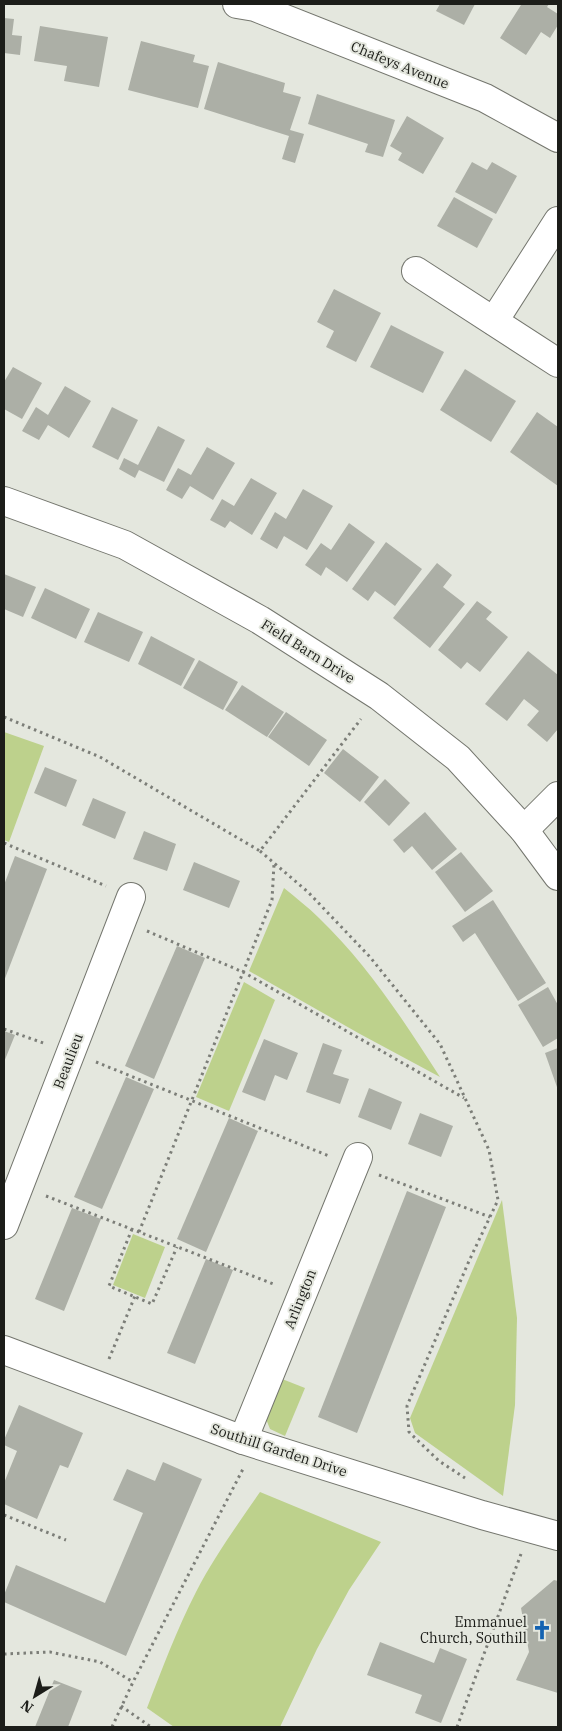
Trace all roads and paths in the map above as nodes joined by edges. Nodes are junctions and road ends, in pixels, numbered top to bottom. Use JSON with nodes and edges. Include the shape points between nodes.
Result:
{"nodes":[{"id":1,"x":238,"y":4,"type":"edge"},
{"id":2,"x":558,"y":138,"type":"edge"},
{"id":3,"x":558,"y":221,"type":"edge"},
{"id":4,"x":416,"y":271,"type":"dead end"},
{"id":5,"x":494,"y":321,"type":"junction"},
{"id":6,"x":558,"y":363,"type":"edge"},
{"id":7,"x":4,"y":501,"type":"edge"},
{"id":8,"x":379,"y":696,"type":"junction"},
{"id":9,"x":4,"y":717,"type":"edge"},
{"id":10,"x":558,"y":796,"type":"edge"},
{"id":11,"x":524,"y":830,"type":"junction"},
{"id":12,"x":4,"y":843,"type":"edge"},
{"id":13,"x":260,"y":851,"type":"junction"},
{"id":14,"x":274,"y":864,"type":"junction"},
{"id":15,"x":558,"y":876,"type":"edge"},
{"id":16,"x":127,"y":909,"type":"junction"},
{"id":17,"x":243,"y":972,"type":"junction"},
{"id":18,"x":4,"y":1029,"type":"edge"},
{"id":19,"x":72,"y":1053,"type":"junction"},
{"id":20,"x":465,"y":1098,"type":"junction"},
{"id":21,"x":192,"y":1100,"type":"junction"},
{"id":22,"x":356,"y":1162,"type":"junction"},
{"id":23,"x":19,"y":1185,"type":"junction"},
{"id":24,"x":490,"y":1217,"type":"junction"},
{"id":25,"x":4,"y":1225,"type":"edge"},
{"id":26,"x":132,"y":1229,"type":"junction"},
{"id":27,"x":139,"y":1232,"type":"junction"},
{"id":28,"x":177,"y":1247,"type":"junction"},
{"id":29,"x":302,"y":1295,"type":"junction"},
{"id":30,"x":135,"y":1296,"type":"junction"},
{"id":31,"x":4,"y":1350,"type":"edge"},
{"id":32,"x":98,"y":1385,"type":"junction"},
{"id":33,"x":250,"y":1442,"type":"junction"},
{"id":34,"x":472,"y":1482,"type":"dead end"},
{"id":35,"x":4,"y":1515,"type":"edge"},
{"id":36,"x":530,"y":1529,"type":"junction"},
{"id":37,"x":558,"y":1536,"type":"edge"},
{"id":38,"x":66,"y":1540,"type":"dead end"},
{"id":39,"x":4,"y":1654,"type":"edge"},
{"id":40,"x":132,"y":1682,"type":"junction"},
{"id":41,"x":121,"y":1706,"type":"junction"},
{"id":42,"x":112,"y":1727,"type":"edge"},
{"id":43,"x":151,"y":1727,"type":"edge"},
{"id":44,"x":457,"y":1727,"type":"edge"}],
"edges":[{"from":1,"to":2,"type":"street","name":"Chafeys Avenue","via":[[255,7],[484,98]]},
{"from":3,"to":5,"type":"street"},
{"from":4,"to":5,"type":"street"},
{"from":5,"to":6,"type":"street"},
{"from":7,"to":8,"type":"street","name":"Field Barn Drive","via":[[125,546],[260,620]]},
{"from":8,"to":11,"type":"street","name":"Field Barn Drive","via":[[458,758]]},
{"from":8,"to":13,"type":"path"},
{"from":9,"to":13,"type":"path","via":[[100,757]]},
{"from":10,"to":11,"type":"street"},
{"from":11,"to":15,"type":"street","name":"Field Barn Drive"},
{"from":12,"to":16,"type":"path"},
{"from":13,"to":14,"type":"path"},
{"from":14,"to":17,"type":"path","via":[[272,900]]},
{"from":14,"to":20,"type":"path","via":[[308,892],[370,958],[440,1044]]},
{"from":16,"to":17,"type":"path"},
{"from":16,"to":19,"type":"street","name":"Beaulieu"},
{"from":17,"to":20,"type":"path"},
{"from":17,"to":21,"type":"path"},
{"from":18,"to":19,"type":"path"},
{"from":19,"to":21,"type":"path"},
{"from":19,"to":23,"type":"street","name":"Beaulieu"},
{"from":20,"to":24,"type":"path","via":[[489,1150],[498,1200]]},
{"from":21,"to":22,"type":"path"},
{"from":21,"to":27,"type":"path"},
{"from":22,"to":24,"type":"path"},
{"from":22,"to":29,"type":"street","name":"Arlington"},
{"from":23,"to":25,"type":"street","name":"Beaulieu"},
{"from":23,"to":26,"type":"path"},
{"from":24,"to":34,"type":"path","via":[[407,1406],[409,1432],[439,1462]]},
{"from":26,"to":27,"type":"path"},
{"from":26,"to":30,"type":"path","via":[[109,1286]]},
{"from":27,"to":28,"type":"path"},
{"from":28,"to":29,"type":"path"},
{"from":28,"to":30,"type":"path","via":[[152,1304]]},
{"from":29,"to":33,"type":"street","name":"Arlington"},
{"from":30,"to":32,"type":"path"},
{"from":31,"to":32,"type":"street","name":"Southill Garden Drive"},
{"from":32,"to":33,"type":"street","name":"Southill Garden Drive"},
{"from":33,"to":36,"type":"street","name":"Southill Garden Drive"},
{"from":33,"to":40,"type":"path"},
{"from":35,"to":38,"type":"path"},
{"from":36,"to":37,"type":"street","name":"Southill Garden Drive"},
{"from":36,"to":44,"type":"path"},
{"from":39,"to":40,"type":"path","via":[[50,1652],[100,1662]]},
{"from":40,"to":41,"type":"path"},
{"from":41,"to":42,"type":"path"},
{"from":41,"to":43,"type":"path"}]}
